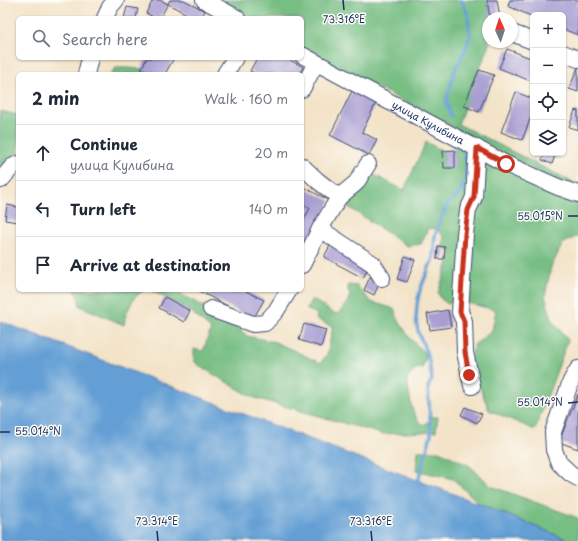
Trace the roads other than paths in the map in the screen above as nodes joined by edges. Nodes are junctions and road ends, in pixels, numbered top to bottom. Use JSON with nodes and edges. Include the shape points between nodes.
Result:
{"nodes":[{"id":1,"x":116,"y":0,"type":"edge"},
{"id":2,"x":204,"y":0,"type":"edge"},
{"id":3,"x":106,"y":16,"type":"edge"},
{"id":4,"x":233,"y":16,"type":"edge"},
{"id":5,"x":518,"y":35,"type":"edge"},
{"id":6,"x":530,"y":40,"type":"edge"},
{"id":7,"x":566,"y":54,"type":"edge"},
{"id":8,"x":304,"y":56,"type":"edge"},
{"id":9,"x":578,"y":59,"type":"edge"},
{"id":10,"x":90,"y":60,"type":"edge"},
{"id":11,"x":234,"y":60,"type":"edge"},
{"id":12,"x":316,"y":63,"type":"junction"},
{"id":13,"x":86,"y":72,"type":"edge"},
{"id":14,"x":226,"y":72,"type":"edge"},
{"id":15,"x":304,"y":85,"type":"edge"},
{"id":16,"x":477,"y":148,"type":"junction"},
{"id":17,"x":368,"y":164,"type":"dead end"},
{"id":18,"x":16,"y":165,"type":"edge"},
{"id":19,"x":304,"y":168,"type":"edge"},
{"id":20,"x":1,"y":180,"type":"edge"},
{"id":21,"x":578,"y":194,"type":"edge"},
{"id":22,"x":339,"y":197,"type":"junction"},
{"id":23,"x":320,"y":229,"type":"junction"},
{"id":24,"x":304,"y":261,"type":"edge"},
{"id":25,"x":382,"y":278,"type":"dead end"},
{"id":26,"x":288,"y":292,"type":"edge"},
{"id":27,"x":210,"y":310,"type":"dead end"},
{"id":28,"x":577,"y":373,"type":"edge"},
{"id":29,"x":472,"y":386,"type":"dead end"},
{"id":30,"x":578,"y":478,"type":"edge"}],
"edges":[{"from":1,"to":3,"type":"street"},
{"from":2,"to":4,"type":"street"},
{"from":5,"to":6,"type":"street"},
{"from":7,"to":9,"type":"street"},
{"from":8,"to":12,"type":"street","name":"улица Кулибина"},
{"from":10,"to":13,"type":"street"},
{"from":11,"to":14,"type":"street"},
{"from":12,"to":15,"type":"street"},
{"from":12,"to":16,"type":"street","name":"улица Кулибина"},
{"from":16,"to":21,"type":"street","name":"улица Кулибина","via":[[506,164]]},
{"from":16,"to":29,"type":"street","via":[[474,197],[468,210],[465,234],[460,312],[464,321],[465,352]]},
{"from":17,"to":22,"type":"street","via":[[356,183]]},
{"from":18,"to":20,"type":"street"},
{"from":19,"to":22,"type":"street"},
{"from":22,"to":23,"type":"street"},
{"from":23,"to":24,"type":"street"},
{"from":23,"to":25,"type":"street","via":[[373,264]]},
{"from":26,"to":27,"type":"street","via":[[266,323],[253,324]]},
{"from":28,"to":30,"type":"street","via":[[553,432],[554,450],[559,463]]}]}
